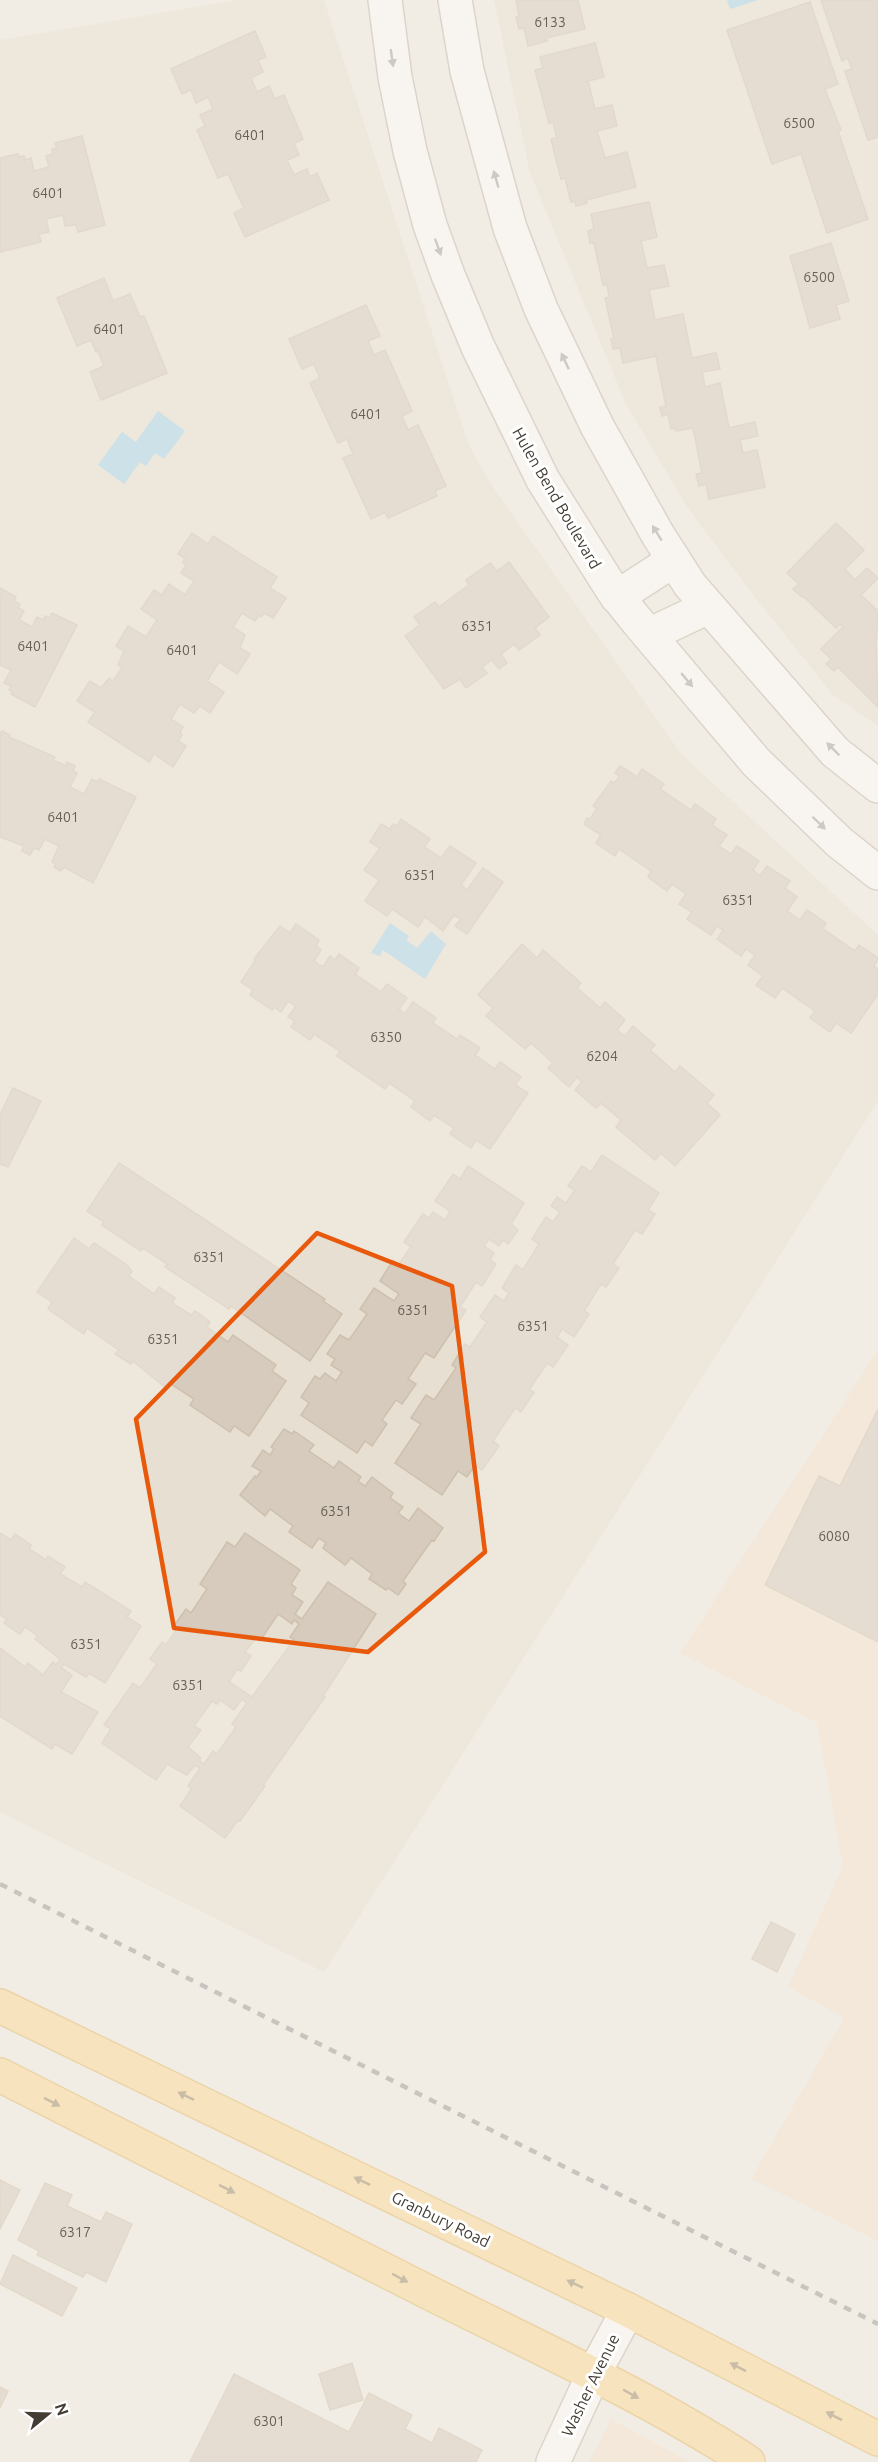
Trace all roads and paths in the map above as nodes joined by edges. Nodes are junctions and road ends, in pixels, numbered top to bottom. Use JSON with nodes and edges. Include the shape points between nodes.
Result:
{"nodes":[{"id":1,"x":385,"y":0,"type":"edge"},
{"id":2,"x":455,"y":0,"type":"edge"},
{"id":3,"x":674,"y":560,"type":"junction"},
{"id":4,"x":617,"y":597,"type":"junction"},
{"id":5,"x":708,"y":607,"type":"junction"},
{"id":6,"x":650,"y":635,"type":"junction"},
{"id":7,"x":878,"y":786,"type":"edge"},
{"id":8,"x":878,"y":873,"type":"edge"},
{"id":9,"x":0,"y":2006,"type":"edge"},
{"id":10,"x":0,"y":2075,"type":"edge"},
{"id":11,"x":628,"y":2310,"type":"junction"},
{"id":12,"x":594,"y":2373,"type":"junction"},
{"id":13,"x":878,"y":2439,"type":"edge"},
{"id":14,"x":552,"y":2462,"type":"edge"},
{"id":15,"x":747,"y":2462,"type":"edge"}],
"edges":[{"from":1,"to":4,"type":"street","name":"Hulen Bend Boulevard","one_way":true,"via":[[410,152],[448,275],[543,480]]},
{"from":3,"to":2,"type":"street","one_way":true,"via":[[597,426],[541,309],[510,228],[486,142],[467,71]]},
{"from":3,"to":4,"type":"street"},
{"from":3,"to":5,"type":"street"},
{"from":4,"to":6,"type":"street","name":"Hulen Bend Boulevard"},
{"from":5,"to":6,"type":"street"},
{"from":7,"to":5,"type":"street","one_way":true,"via":[[835,752]]},
{"from":6,"to":8,"type":"street","name":"Hulen Bend Boulevard","one_way":true,"via":[[756,762],[839,843]]},
{"from":11,"to":9,"type":"main road","name":"Granbury Road","one_way":true},
{"from":10,"to":12,"type":"main road","one_way":true},
{"from":11,"to":12,"type":"street","name":"Washer Avenue"},
{"from":13,"to":11,"type":"main road","name":"Granbury Road","one_way":true},
{"from":12,"to":14,"type":"street","name":"Washer Avenue"},
{"from":12,"to":15,"type":"main road","one_way":true}]}
